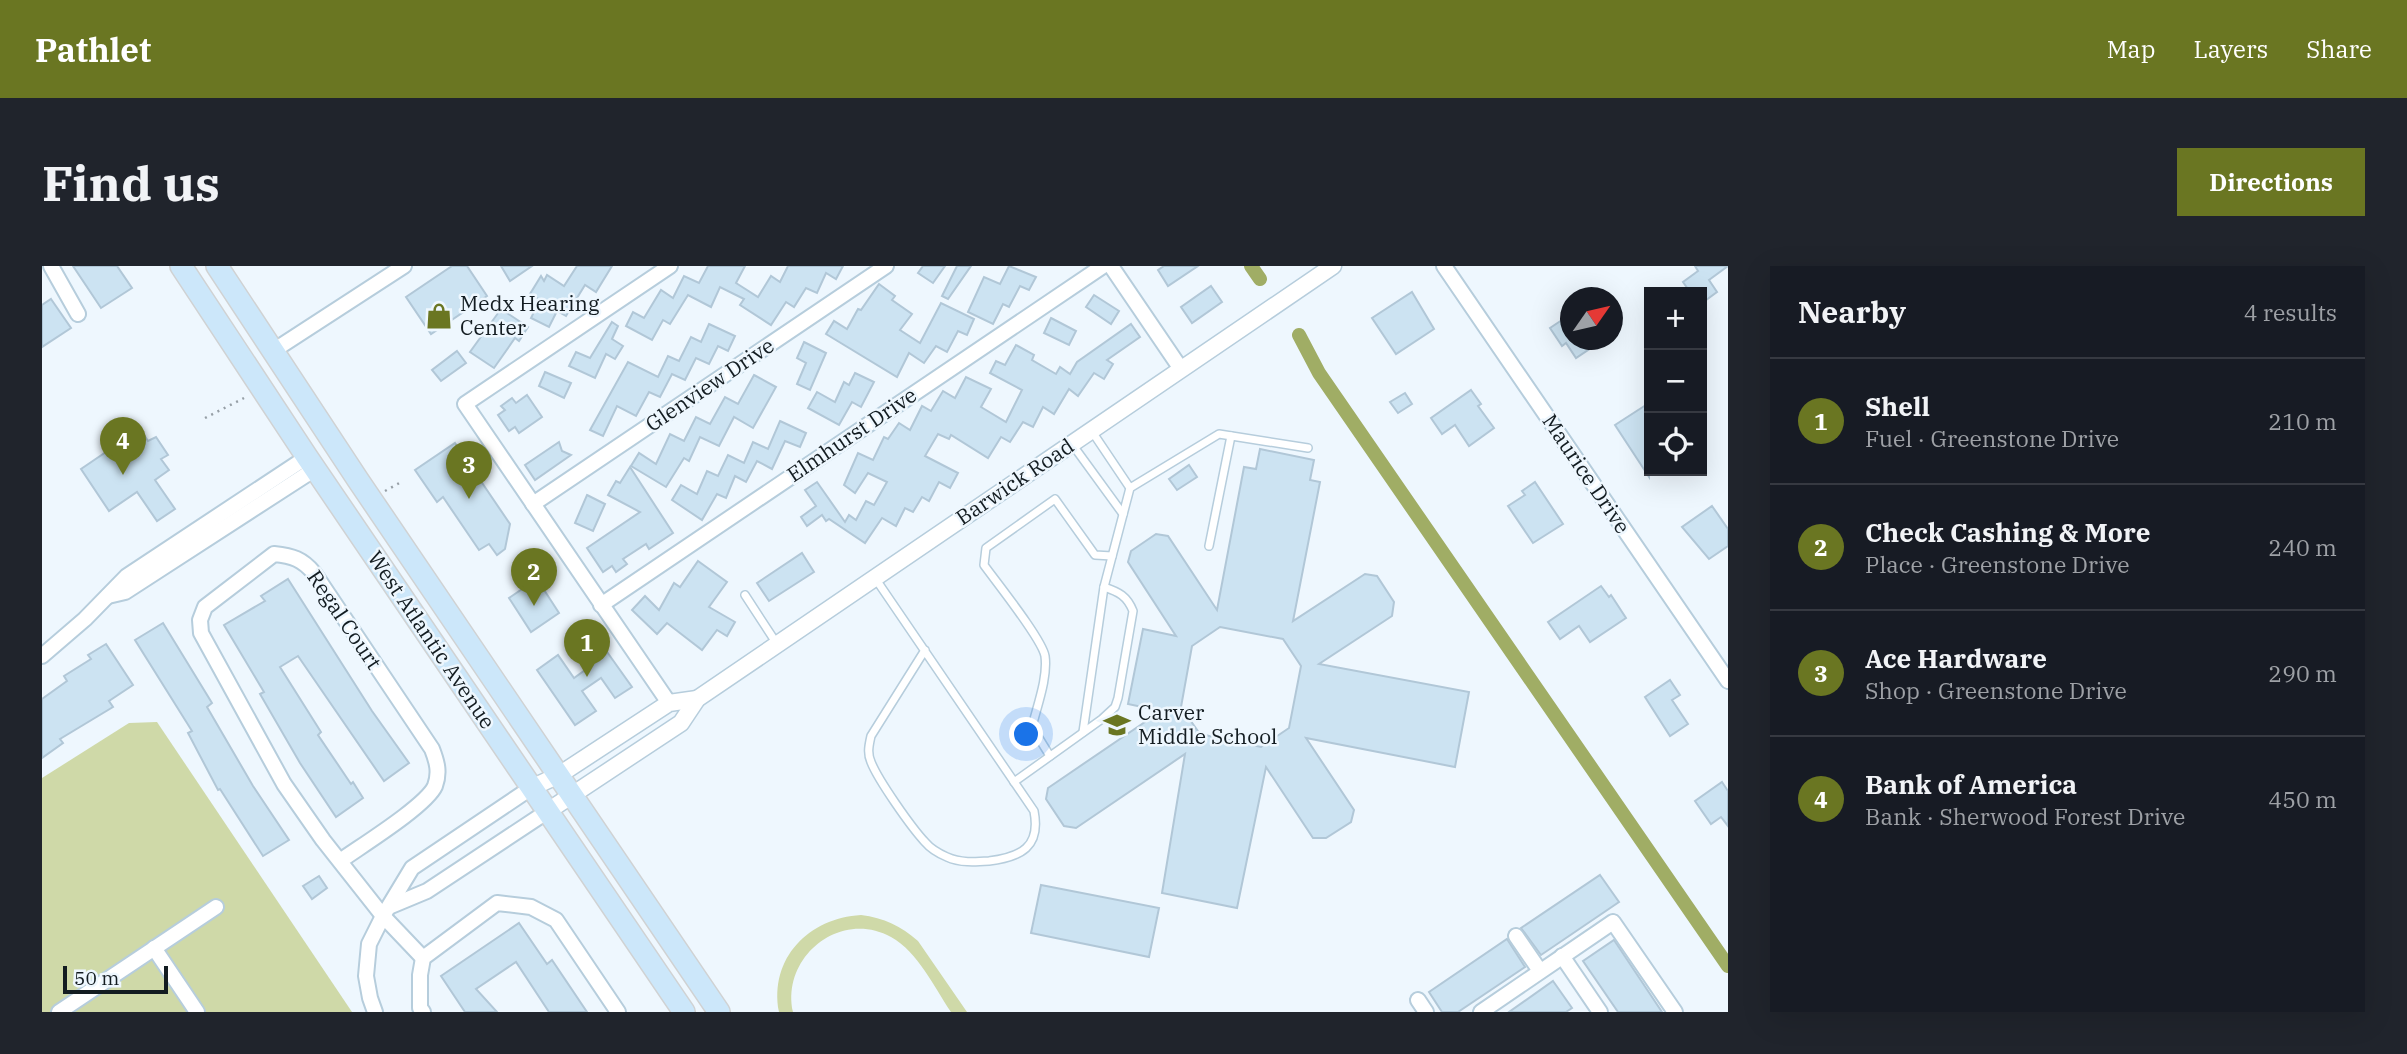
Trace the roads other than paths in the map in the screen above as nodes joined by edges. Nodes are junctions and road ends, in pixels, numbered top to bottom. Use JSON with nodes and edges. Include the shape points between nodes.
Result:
{"nodes":[{"id":1,"x":181,"y":266,"type":"edge"},
{"id":2,"x":217,"y":266,"type":"edge"},
{"id":3,"x":404,"y":266,"type":"edge"},
{"id":4,"x":670,"y":266,"type":"edge"},
{"id":5,"x":886,"y":266,"type":"edge"},
{"id":6,"x":1103,"y":266,"type":"edge"},
{"id":7,"x":1111,"y":266,"type":"edge"},
{"id":8,"x":1333,"y":266,"type":"edge"},
{"id":9,"x":1444,"y":266,"type":"edge"},
{"id":10,"x":49,"y":272,"type":"edge"},
{"id":11,"x":78,"y":314,"type":"dead end"},
{"id":12,"x":215,"y":317,"type":"junction"},
{"id":13,"x":273,"y":351,"type":"junction"},
{"id":14,"x":240,"y":356,"type":"junction"},
{"id":15,"x":1181,"y":369,"type":"junction"},
{"id":16,"x":294,"y":383,"type":"junction"},
{"id":17,"x":1091,"y":430,"type":"junction"},
{"id":18,"x":1231,"y":436,"type":"junction"},
{"id":19,"x":1071,"y":444,"type":"junction"},
{"id":20,"x":1308,"y":448,"type":"dead end"},
{"id":21,"x":311,"y":463,"type":"junction"},
{"id":22,"x":1130,"y":488,"type":"junction"},
{"id":23,"x":533,"y":504,"type":"junction"},
{"id":24,"x":1123,"y":514,"type":"junction"},
{"id":25,"x":1209,"y":546,"type":"dead end"},
{"id":26,"x":1112,"y":556,"type":"junction"},
{"id":27,"x":875,"y":578,"type":"junction"},
{"id":28,"x":1104,"y":587,"type":"junction"},
{"id":29,"x":745,"y":596,"type":"dead end"},
{"id":30,"x":601,"y":605,"type":"junction"},
{"id":31,"x":777,"y":645,"type":"junction"},
{"id":32,"x":925,"y":650,"type":"junction"},
{"id":33,"x":42,"y":656,"type":"edge"},
{"id":34,"x":1728,"y":681,"type":"edge"},
{"id":35,"x":697,"y":699,"type":"junction"},
{"id":36,"x":669,"y":704,"type":"junction"},
{"id":37,"x":1083,"y":732,"type":"junction"},
{"id":38,"x":1050,"y":756,"type":"junction"},
{"id":39,"x":559,"y":775,"type":"junction"},
{"id":40,"x":1014,"y":782,"type":"junction"},
{"id":41,"x":531,"y":788,"type":"junction"},
{"id":42,"x":572,"y":795,"type":"junction"},
{"id":43,"x":548,"y":811,"type":"junction"},
{"id":44,"x":340,"y":861,"type":"junction"},
{"id":45,"x":216,"y":907,"type":"dead end"},
{"id":46,"x":387,"y":911,"type":"junction"},
{"id":47,"x":1516,"y":936,"type":"dead end"},
{"id":48,"x":154,"y":948,"type":"junction"},
{"id":49,"x":1562,"y":956,"type":"junction"},
{"id":50,"x":423,"y":958,"type":"junction"},
{"id":51,"x":1540,"y":971,"type":"junction"},
{"id":52,"x":59,"y":1012,"type":"edge"},
{"id":53,"x":197,"y":1012,"type":"edge"},
{"id":54,"x":375,"y":1012,"type":"edge"},
{"id":55,"x":423,"y":1012,"type":"edge"},
{"id":56,"x":618,"y":1012,"type":"edge"},
{"id":57,"x":684,"y":1012,"type":"edge"},
{"id":58,"x":719,"y":1012,"type":"edge"},
{"id":59,"x":1481,"y":1012,"type":"edge"},
{"id":60,"x":1600,"y":1012,"type":"edge"},
{"id":61,"x":1675,"y":1012,"type":"edge"}],
"edges":[{"from":1,"to":12,"type":"main road","name":"West Atlantic Avenue"},
{"from":2,"to":13,"type":"main road","name":"West Atlantic Avenue"},
{"from":3,"to":13,"type":"street"},
{"from":4,"to":23,"type":"street","via":[[465,404]]},
{"from":5,"to":23,"type":"street","name":"Glenview Drive"},
{"from":6,"to":30,"type":"street","name":"Elmhurst Drive"},
{"from":7,"to":15,"type":"street"},
{"from":8,"to":15,"type":"street","name":"Barwick Road"},
{"from":9,"to":34,"type":"street","name":"Maurice Drive"},
{"from":10,"to":11,"type":"street"},
{"from":12,"to":13,"type":"main road","via":[[251,344]]},
{"from":12,"to":14,"type":"main road","name":"West Atlantic Avenue"},
{"from":13,"to":16,"type":"main road","name":"West Atlantic Avenue"},
{"from":14,"to":16,"type":"main road","via":[[258,363],[270,376]]},
{"from":14,"to":21,"type":"main road","name":"West Atlantic Avenue"},
{"from":15,"to":17,"type":"street","name":"Barwick Road"},
{"from":16,"to":39,"type":"main road","name":"West Atlantic Avenue"},
{"from":17,"to":19,"type":"street","name":"Barwick Road"},
{"from":17,"to":22,"type":"lane"},
{"from":18,"to":20,"type":"lane"},
{"from":18,"to":22,"type":"lane","via":[[1219,434]]},
{"from":18,"to":25,"type":"lane"},
{"from":19,"to":24,"type":"lane"},
{"from":19,"to":27,"type":"street","name":"Barwick Road"},
{"from":21,"to":33,"type":"street","via":[[127,576]]},
{"from":21,"to":41,"type":"main road","name":"West Atlantic Avenue"},
{"from":22,"to":24,"type":"lane"},
{"from":23,"to":30,"type":"street"},
{"from":24,"to":26,"type":"lane"},
{"from":26,"to":28,"type":"lane"},
{"from":26,"to":38,"type":"lane","via":[[1095,555],[1055,499],[986,548],[984,565],[1045,655],[1032,727]]},
{"from":27,"to":31,"type":"street","name":"Barwick Road"},
{"from":27,"to":32,"type":"lane"},
{"from":28,"to":37,"type":"lane"},
{"from":28,"to":37,"type":"lane","via":[[1129,600],[1133,611],[1115,706]]},
{"from":29,"to":31,"type":"lane"},
{"from":30,"to":36,"type":"street"},
{"from":31,"to":35,"type":"street","name":"Barwick Road"},
{"from":32,"to":40,"type":"lane"},
{"from":32,"to":40,"type":"lane","via":[[869,745],[871,764],[912,825],[927,844],[948,858],[972,863],[1009,859],[1029,846],[1036,823],[1034,811]]},
{"from":35,"to":36,"type":"street","name":"Barwick Road"},
{"from":35,"to":42,"type":"street","name":"Barwick Road","via":[[681,723]]},
{"from":36,"to":39,"type":"street","name":"Barwick Road"},
{"from":37,"to":38,"type":"lane"},
{"from":38,"to":40,"type":"lane"},
{"from":39,"to":41,"type":"street","name":"Barwick Road"},
{"from":39,"to":42,"type":"main road","name":"West Atlantic Avenue"},
{"from":41,"to":43,"type":"main road","name":"West Atlantic Avenue"},
{"from":41,"to":46,"type":"street","via":[[412,868]]},
{"from":42,"to":43,"type":"street","name":"Barwick Road"},
{"from":42,"to":58,"type":"main road","name":"West Atlantic Avenue"},
{"from":43,"to":46,"type":"street","via":[[427,891]]},
{"from":43,"to":57,"type":"main road","name":"West Atlantic Avenue"},
{"from":44,"to":44,"type":"street","name":"Regal Court","via":[[284,784],[201,633],[205,607],[274,554],[292,556],[314,573],[432,749],[439,768],[434,788],[414,807]]},
{"from":44,"to":46,"type":"street","name":"Regal Court"},
{"from":45,"to":48,"type":"street"},
{"from":46,"to":50,"type":"street","name":"Regal Court"},
{"from":46,"to":54,"type":"street","via":[[369,944],[366,965]]},
{"from":47,"to":51,"type":"street"},
{"from":48,"to":52,"type":"street"},
{"from":48,"to":53,"type":"street"},
{"from":49,"to":51,"type":"street"},
{"from":49,"to":60,"type":"street"},
{"from":49,"to":61,"type":"street","via":[[1613,922]]},
{"from":50,"to":55,"type":"street"},
{"from":50,"to":56,"type":"street","via":[[497,902],[531,907],[556,920]]},
{"from":51,"to":59,"type":"street"}]}
